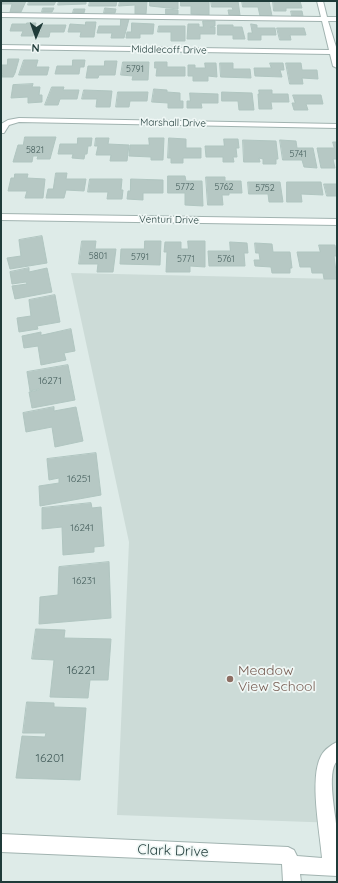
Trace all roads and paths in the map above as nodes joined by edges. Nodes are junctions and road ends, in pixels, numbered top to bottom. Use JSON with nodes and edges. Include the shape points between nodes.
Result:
{"nodes":[{"id":1,"x":320,"y":1,"type":"edge"},
{"id":2,"x":1,"y":15,"type":"edge"},
{"id":3,"x":325,"y":19,"type":"junction"},
{"id":4,"x":337,"y":19,"type":"edge"},
{"id":5,"x":1,"y":47,"type":"edge"},
{"id":6,"x":335,"y":52,"type":"edge"},
{"id":7,"x":337,"y":66,"type":"edge"},
{"id":8,"x":337,"y":126,"type":"edge"},
{"id":9,"x":1,"y":131,"type":"edge"},
{"id":10,"x":1,"y":217,"type":"edge"},
{"id":11,"x":337,"y":222,"type":"edge"},
{"id":12,"x":337,"y":750,"type":"edge"},
{"id":13,"x":1,"y":844,"type":"edge"},
{"id":14,"x":335,"y":867,"type":"edge"},
{"id":15,"x":292,"y":874,"type":"edge"}],
"edges":[{"from":1,"to":3,"type":"street"},
{"from":2,"to":3,"type":"street"},
{"from":3,"to":4,"type":"street"},
{"from":3,"to":6,"type":"street"},
{"from":5,"to":6,"type":"street","name":"Middlecoff Drive"},
{"from":6,"to":7,"type":"street"},
{"from":8,"to":9,"type":"street","name":"Marshall Drive","via":[[19,120],[8,122]]},
{"from":10,"to":11,"type":"street","name":"Venturi Drive"},
{"from":12,"to":14,"type":"street","via":[[327,760],[323,783]]},
{"from":13,"to":15,"type":"street","name":"Clark Drive","via":[[288,856]]},
{"from":14,"to":15,"type":"street","name":"Clark Drive"}]}
